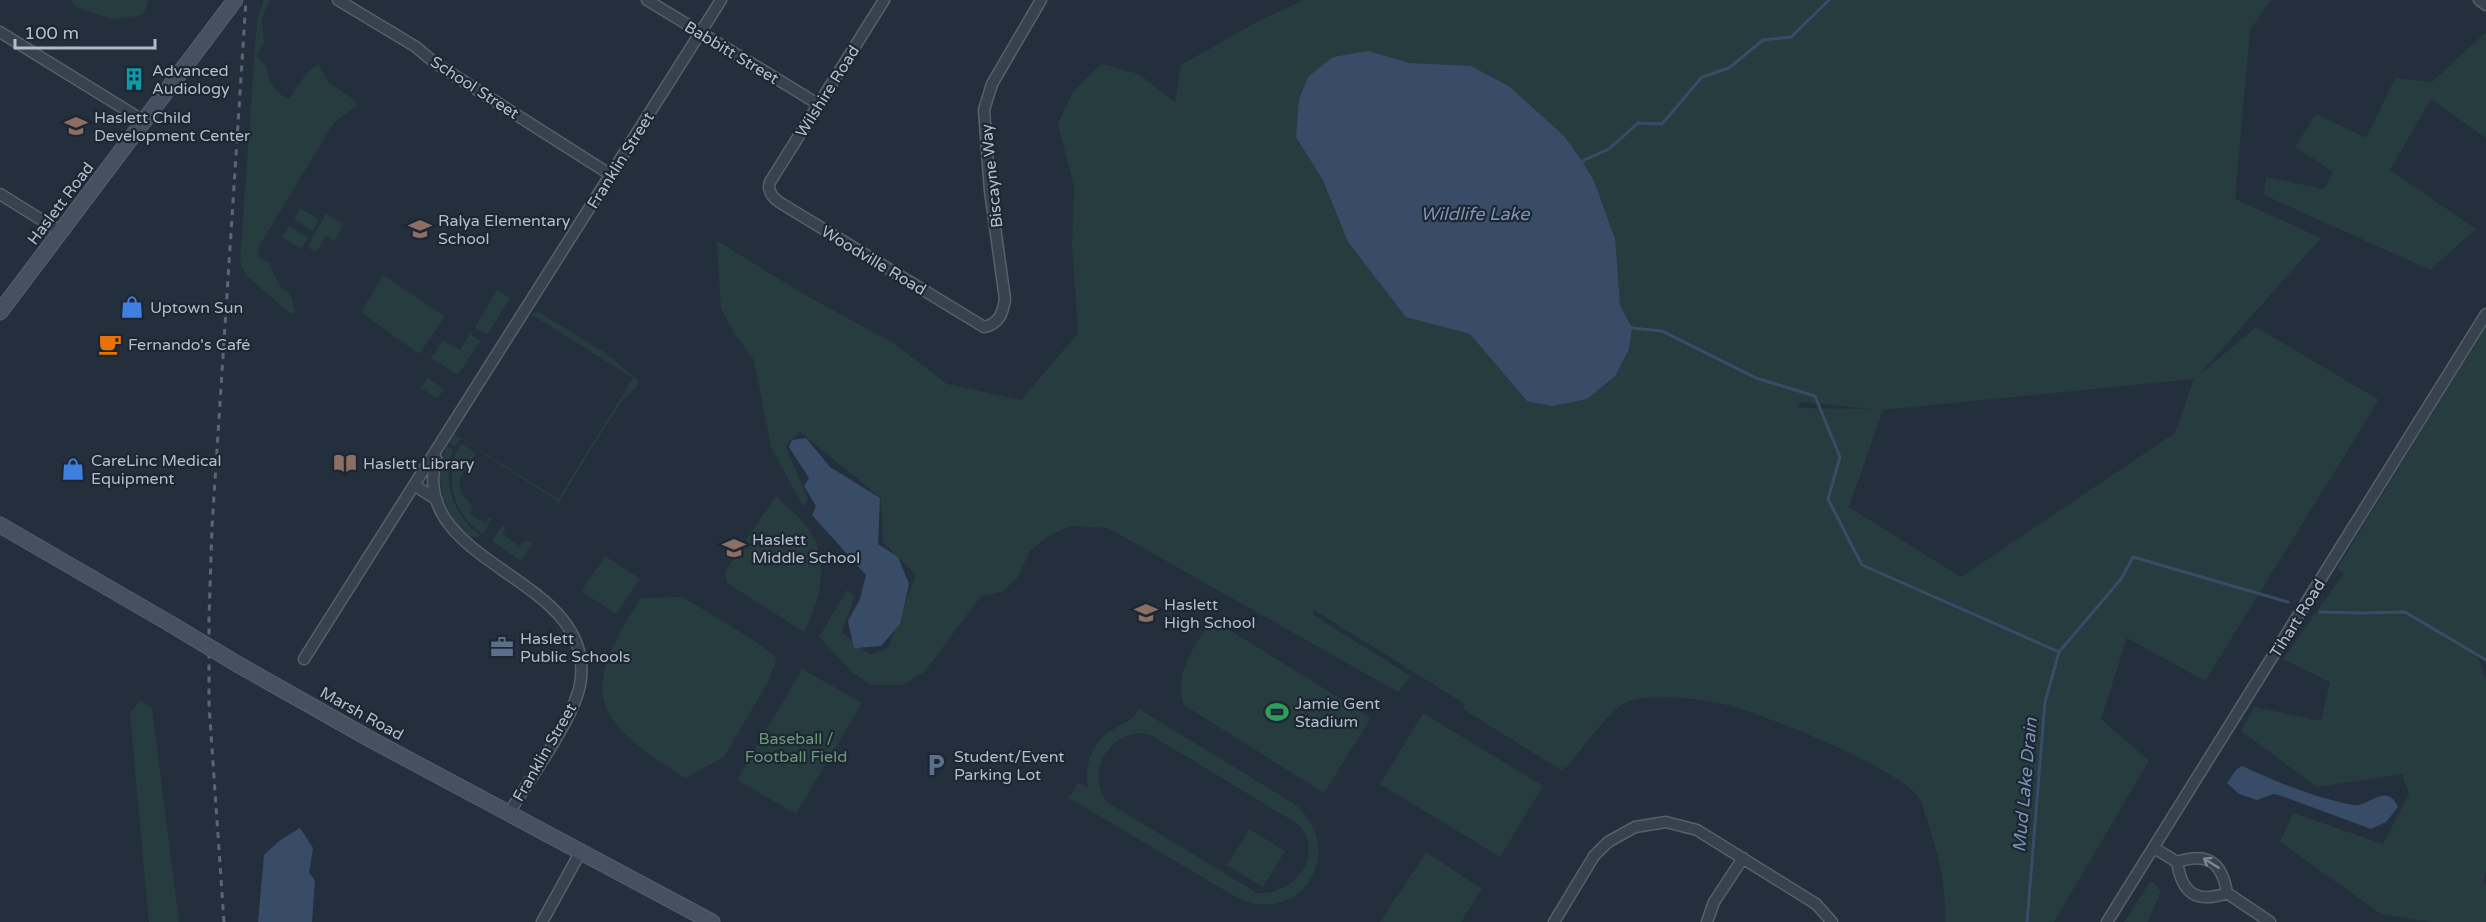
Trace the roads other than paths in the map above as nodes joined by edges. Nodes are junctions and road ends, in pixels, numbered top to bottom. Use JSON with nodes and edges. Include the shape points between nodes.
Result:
{"nodes":[{"id":1,"x":236,"y":0,"type":"edge"},
{"id":2,"x":338,"y":0,"type":"edge"},
{"id":3,"x":647,"y":0,"type":"edge"},
{"id":4,"x":721,"y":0,"type":"edge"},
{"id":5,"x":884,"y":0,"type":"edge"},
{"id":6,"x":1041,"y":0,"type":"edge"},
{"id":7,"x":2479,"y":0,"type":"edge"},
{"id":8,"x":2486,"y":5,"type":"edge"},
{"id":9,"x":0,"y":32,"type":"edge"},
{"id":10,"x":700,"y":32,"type":"junction"},
{"id":11,"x":818,"y":104,"type":"junction"},
{"id":12,"x":144,"y":121,"type":"junction"},
{"id":13,"x":611,"y":175,"type":"junction"},
{"id":14,"x":770,"y":182,"type":"joint"},
{"id":15,"x":0,"y":194,"type":"edge"},
{"id":16,"x":61,"y":232,"type":"junction"},
{"id":17,"x":0,"y":312,"type":"edge"},
{"id":18,"x":2486,"y":314,"type":"edge"},
{"id":19,"x":992,"y":325,"type":"joint"},
{"id":20,"x":443,"y":441,"type":"junction"},
{"id":21,"x":414,"y":485,"type":"junction"},
{"id":22,"x":438,"y":500,"type":"junction"},
{"id":23,"x":0,"y":525,"type":"edge"},
{"id":24,"x":304,"y":659,"type":"dead end"},
{"id":25,"x":509,"y":813,"type":"junction"},
{"id":26,"x":2154,"y":848,"type":"junction"},
{"id":27,"x":581,"y":851,"type":"junction"},
{"id":28,"x":1743,"y":858,"type":"junction"},
{"id":29,"x":2177,"y":862,"type":"junction"},
{"id":30,"x":2227,"y":893,"type":"junction"},
{"id":31,"x":542,"y":922,"type":"edge"},
{"id":32,"x":712,"y":922,"type":"edge"},
{"id":33,"x":1554,"y":922,"type":"edge"},
{"id":34,"x":1707,"y":922,"type":"edge"},
{"id":35,"x":1832,"y":922,"type":"edge"},
{"id":36,"x":2108,"y":922,"type":"edge"},
{"id":37,"x":2270,"y":922,"type":"edge"}],
"edges":[{"from":1,"to":12,"type":"main road","name":"Haslett Road"},
{"from":2,"to":13,"type":"street","name":"School Street"},
{"from":3,"to":10,"type":"street","name":"Babbitt Street"},
{"from":4,"to":10,"type":"street","name":"Franklin Street"},
{"from":5,"to":11,"type":"street","name":"Wilshire Road"},
{"from":6,"to":19,"type":"street","name":"Biscayne Way","via":[[1004,61],[984,110],[1005,299],[1002,314]]},
{"from":7,"to":8,"type":"street"},
{"from":9,"to":12,"type":"street"},
{"from":10,"to":11,"type":"street","name":"Babbitt Street"},
{"from":10,"to":13,"type":"street","name":"Franklin Street"},
{"from":11,"to":14,"type":"street","name":"Wilshire Road"},
{"from":12,"to":16,"type":"main road","name":"Haslett Road"},
{"from":13,"to":20,"type":"street","name":"Franklin Street"},
{"from":14,"to":19,"type":"street","name":"Woodville Road","via":[[770,193],[779,202],[980,325]]},
{"from":15,"to":16,"type":"street"},
{"from":16,"to":17,"type":"main road","name":"Haslett Road"},
{"from":18,"to":26,"type":"street","name":"Tihart Road"},
{"from":20,"to":21,"type":"street","name":"Franklin Street"},
{"from":20,"to":22,"type":"street","name":"Franklin Street","via":[[433,470]]},
{"from":21,"to":22,"type":"street","name":"Franklin Street"},
{"from":21,"to":24,"type":"street","name":"Franklin Street"},
{"from":22,"to":25,"type":"street","name":"Franklin Street","via":[[450,524],[469,545],[555,610],[578,647],[581,677],[574,703]]},
{"from":23,"to":25,"type":"main road","name":"Marsh Road","bridge":true,"via":[[239,665]]},
{"from":25,"to":27,"type":"main road","name":"Marsh Road"},
{"from":26,"to":29,"type":"street"},
{"from":26,"to":36,"type":"street","name":"Tihart Road"},
{"from":27,"to":31,"type":"street"},
{"from":27,"to":32,"type":"main road","name":"Marsh Road"},
{"from":28,"to":33,"type":"street","via":[[1687,826],[1666,822],[1635,827],[1617,836],[1594,856]]},
{"from":28,"to":34,"type":"street","via":[[1714,902]]},
{"from":28,"to":35,"type":"street","via":[[1816,904]]},
{"from":30,"to":29,"type":"street","one_way":true,"via":[[2222,872],[2214,864],[2198,857]]},
{"from":29,"to":30,"type":"street","via":[[2183,885],[2192,894],[2204,898]]},
{"from":30,"to":37,"type":"street"}]}
